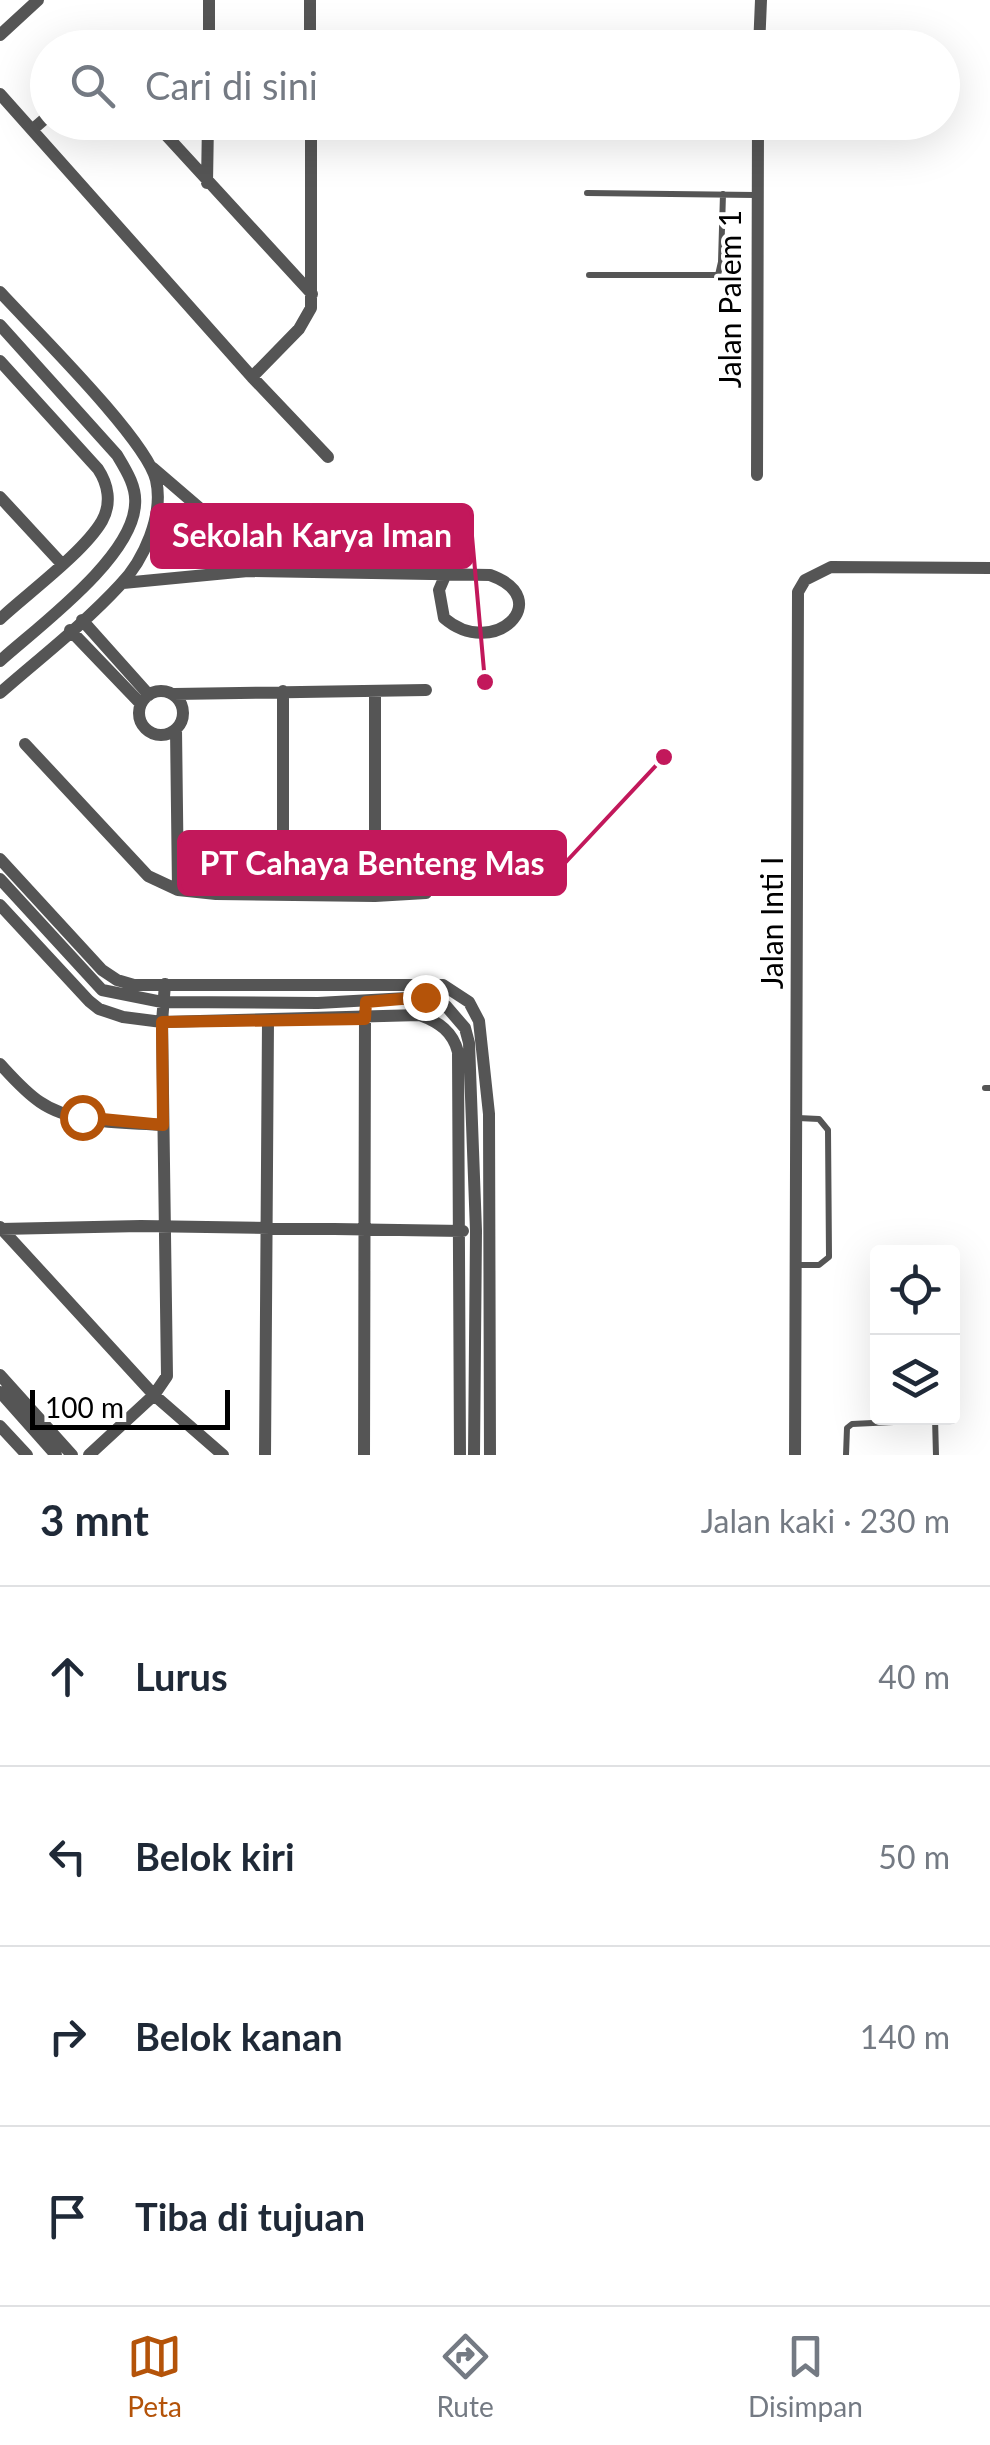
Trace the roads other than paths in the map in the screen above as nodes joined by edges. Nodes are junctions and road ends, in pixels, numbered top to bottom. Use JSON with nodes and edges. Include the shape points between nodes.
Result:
{"nodes":[{"id":1,"x":38,"y":0,"type":"edge"},
{"id":2,"x":209,"y":0,"type":"edge"},
{"id":3,"x":310,"y":0,"type":"edge"},
{"id":4,"x":761,"y":0,"type":"edge"},
{"id":5,"x":208,"y":30,"type":"edge"},
{"id":6,"x":310,"y":30,"type":"edge"},
{"id":7,"x":760,"y":30,"type":"edge"},
{"id":8,"x":0,"y":35,"type":"edge"},
{"id":9,"x":0,"y":94,"type":"edge"},
{"id":10,"x":30,"y":128,"type":"edge"},
{"id":11,"x":41,"y":140,"type":"edge"},
{"id":12,"x":170,"y":140,"type":"edge"},
{"id":13,"x":208,"y":140,"type":"edge"},
{"id":14,"x":311,"y":140,"type":"edge"},
{"id":15,"x":758,"y":140,"type":"edge"},
{"id":16,"x":208,"y":183,"type":"junction"},
{"id":17,"x":586,"y":193,"type":"dead end"},
{"id":18,"x":723,"y":194,"type":"junction"},
{"id":19,"x":756,"y":195,"type":"junction"},
{"id":20,"x":589,"y":275,"type":"dead end"},
{"id":21,"x":0,"y":292,"type":"edge"},
{"id":22,"x":312,"y":294,"type":"junction"},
{"id":23,"x":0,"y":325,"type":"edge"},
{"id":24,"x":0,"y":362,"type":"edge"},
{"id":25,"x":252,"y":377,"type":"junction"},
{"id":26,"x":117,"y":455,"type":"junction"},
{"id":27,"x":328,"y":457,"type":"dead end"},
{"id":28,"x":152,"y":467,"type":"junction"},
{"id":29,"x":98,"y":469,"type":"junction"},
{"id":30,"x":757,"y":475,"type":"dead end"},
{"id":31,"x":0,"y":497,"type":"edge"},
{"id":32,"x":61,"y":563,"type":"junction"},
{"id":33,"x":990,"y":568,"type":"edge"},
{"id":34,"x":309,"y":570,"type":"junction"},
{"id":35,"x":446,"y":576,"type":"junction"},
{"id":36,"x":123,"y":583,"type":"junction"},
{"id":37,"x":0,"y":618,"type":"edge"},
{"id":38,"x":82,"y":620,"type":"junction"},
{"id":39,"x":70,"y":630,"type":"junction"},
{"id":40,"x":0,"y":661,"type":"edge"},
{"id":41,"x":426,"y":690,"type":"dead end"},
{"id":42,"x":283,"y":691,"type":"junction"},
{"id":43,"x":375,"y":691,"type":"junction"},
{"id":44,"x":0,"y":693,"type":"edge"},
{"id":45,"x":174,"y":694,"type":"junction"},
{"id":46,"x":145,"y":699,"type":"junction"},
{"id":47,"x":176,"y":729,"type":"junction"},
{"id":48,"x":26,"y":744,"type":"dead end"},
{"id":49,"x":2,"y":870,"type":"edge"},
{"id":50,"x":178,"y":890,"type":"junction"},
{"id":51,"x":426,"y":893,"type":"dead end"},
{"id":52,"x":283,"y":895,"type":"junction"},
{"id":53,"x":375,"y":896,"type":"junction"},
{"id":54,"x":0,"y":905,"type":"edge"},
{"id":55,"x":69,"y":956,"type":"junction"},
{"id":56,"x":58,"y":968,"type":"junction"},
{"id":57,"x":165,"y":984,"type":"junction"},
{"id":58,"x":319,"y":986,"type":"junction"},
{"id":59,"x":162,"y":1002,"type":"junction"},
{"id":60,"x":366,"y":1002,"type":"junction"},
{"id":61,"x":318,"y":1003,"type":"junction"},
{"id":62,"x":365,"y":1019,"type":"junction"},
{"id":63,"x":268,"y":1021,"type":"junction"},
{"id":64,"x":162,"y":1022,"type":"junction"},
{"id":65,"x":0,"y":1064,"type":"edge"},
{"id":66,"x":473,"y":1112,"type":"junction"},
{"id":67,"x":489,"y":1114,"type":"junction"},
{"id":68,"x":798,"y":1118,"type":"junction"},
{"id":69,"x":163,"y":1125,"type":"junction"},
{"id":70,"x":164,"y":1227,"type":"junction"},
{"id":71,"x":0,"y":1228,"type":"edge"},
{"id":72,"x":267,"y":1228,"type":"junction"},
{"id":73,"x":364,"y":1228,"type":"junction"},
{"id":74,"x":457,"y":1230,"type":"junction"},
{"id":75,"x":476,"y":1231,"type":"junction"},
{"id":76,"x":794,"y":1265,"type":"junction"},
{"id":77,"x":474,"y":1336,"type":"junction"},
{"id":78,"x":490,"y":1337,"type":"junction"},
{"id":79,"x":0,"y":1374,"type":"edge"},
{"id":80,"x":0,"y":1392,"type":"edge"},
{"id":81,"x":154,"y":1395,"type":"junction"},
{"id":82,"x":870,"y":1423,"type":"edge"},
{"id":83,"x":935,"y":1425,"type":"edge"},
{"id":84,"x":0,"y":1426,"type":"edge"},
{"id":85,"x":27,"y":1455,"type":"edge"},
{"id":86,"x":56,"y":1455,"type":"edge"},
{"id":87,"x":72,"y":1455,"type":"edge"},
{"id":88,"x":89,"y":1455,"type":"edge"},
{"id":89,"x":223,"y":1455,"type":"edge"},
{"id":90,"x":265,"y":1455,"type":"edge"},
{"id":91,"x":364,"y":1455,"type":"edge"},
{"id":92,"x":460,"y":1455,"type":"edge"},
{"id":93,"x":474,"y":1455,"type":"edge"},
{"id":94,"x":490,"y":1455,"type":"edge"},
{"id":95,"x":795,"y":1455,"type":"edge"},
{"id":96,"x":846,"y":1455,"type":"edge"},
{"id":97,"x":936,"y":1455,"type":"edge"}],
"edges":[{"from":1,"to":8,"type":"street"},
{"from":2,"to":5,"type":"street"},
{"from":3,"to":6,"type":"street"},
{"from":4,"to":7,"type":"street"},
{"from":9,"to":10,"type":"street"},
{"from":11,"to":25,"type":"street"},
{"from":12,"to":16,"type":"street"},
{"from":13,"to":16,"type":"street"},
{"from":14,"to":22,"type":"street"},
{"from":15,"to":19,"type":"street","name":"Jalan Palem 1"},
{"from":16,"to":22,"type":"street"},
{"from":17,"to":18,"type":"lane"},
{"from":18,"to":19,"type":"lane"},
{"from":18,"to":20,"type":"lane","via":[[718,275]]},
{"from":19,"to":30,"type":"street","name":"Jalan Palem 1"},
{"from":21,"to":28,"type":"street"},
{"from":22,"to":25,"type":"street","via":[[308,317]]},
{"from":23,"to":26,"type":"street"},
{"from":24,"to":29,"type":"street"},
{"from":25,"to":27,"type":"street"},
{"from":26,"to":29,"type":"street"},
{"from":26,"to":40,"type":"street","via":[[136,504],[128,532],[107,565]]},
{"from":28,"to":34,"type":"street","via":[[224,529]]},
{"from":28,"to":36,"type":"street","via":[[158,492],[150,540]]},
{"from":29,"to":32,"type":"street","via":[[106,482],[102,522]]},
{"from":31,"to":32,"type":"street"},
{"from":32,"to":37,"type":"street"},
{"from":33,"to":68,"type":"street","name":"Jalan Inti I","via":[[831,567],[798,592]]},
{"from":34,"to":35,"type":"street"},
{"from":34,"to":36,"type":"street"},
{"from":35,"to":35,"type":"street","via":[[439,590],[444,618],[458,630],[499,632],[514,622],[517,600],[509,583],[490,574]]},
{"from":36,"to":38,"type":"street"},
{"from":38,"to":39,"type":"street"},
{"from":38,"to":46,"type":"street"},
{"from":39,"to":44,"type":"street"},
{"from":39,"to":46,"type":"street"},
{"from":41,"to":43,"type":"street"},
{"from":42,"to":43,"type":"street"},
{"from":42,"to":45,"type":"street"},
{"from":42,"to":52,"type":"street"},
{"from":43,"to":53,"type":"street"},
{"from":45,"to":46,"type":"street","via":[[161,691]]},
{"from":45,"to":47,"type":"street","via":[[183,711]]},
{"from":46,"to":47,"type":"street","via":[[142,723],[149,730]]},
{"from":47,"to":50,"type":"street"},
{"from":48,"to":50,"type":"street","via":[[148,876]]},
{"from":49,"to":55,"type":"street"},
{"from":49,"to":57,"type":"street","via":[[105,972],[134,985]]},
{"from":50,"to":52,"type":"street"},
{"from":51,"to":53,"type":"street"},
{"from":52,"to":53,"type":"street"},
{"from":54,"to":56,"type":"street"},
{"from":55,"to":56,"type":"street"},
{"from":55,"to":59,"type":"street","via":[[102,990]]},
{"from":56,"to":64,"type":"street","via":[[99,1010]]},
{"from":57,"to":58,"type":"street"},
{"from":57,"to":59,"type":"street"},
{"from":58,"to":61,"type":"street"},
{"from":58,"to":67,"type":"street","via":[[444,985],[469,1002],[479,1021]]},
{"from":59,"to":61,"type":"street"},
{"from":59,"to":64,"type":"street"},
{"from":60,"to":61,"type":"street"},
{"from":60,"to":62,"type":"street"},
{"from":60,"to":66,"type":"street","via":[[425,997],[446,1006],[469,1043]]},
{"from":62,"to":63,"type":"street"},
{"from":62,"to":73,"type":"street"},
{"from":62,"to":74,"type":"street","via":[[420,1015],[455,1038]]},
{"from":63,"to":64,"type":"street"},
{"from":63,"to":72,"type":"street"},
{"from":64,"to":69,"type":"street"},
{"from":65,"to":69,"type":"street","via":[[59,1112]]},
{"from":66,"to":67,"type":"street"},
{"from":66,"to":75,"type":"street"},
{"from":67,"to":78,"type":"street"},
{"from":68,"to":76,"type":"street","name":"Jalan Inti I"},
{"from":68,"to":76,"type":"lane","via":[[819,1119],[828,1130],[829,1258],[820,1265]]},
{"from":69,"to":70,"type":"street"},
{"from":70,"to":71,"type":"street"},
{"from":70,"to":72,"type":"street"},
{"from":70,"to":81,"type":"street","via":[[168,1376]]},
{"from":71,"to":81,"type":"street"},
{"from":72,"to":73,"type":"street"},
{"from":72,"to":90,"type":"street"},
{"from":73,"to":74,"type":"street"},
{"from":73,"to":91,"type":"street"},
{"from":74,"to":75,"type":"street"},
{"from":74,"to":92,"type":"street"},
{"from":75,"to":77,"type":"street"},
{"from":76,"to":95,"type":"street","name":"Jalan Inti I"},
{"from":77,"to":78,"type":"street"},
{"from":77,"to":93,"type":"street"},
{"from":78,"to":94,"type":"street"},
{"from":79,"to":87,"type":"street"},
{"from":80,"to":86,"type":"street"},
{"from":81,"to":88,"type":"street"},
{"from":81,"to":89,"type":"street"},
{"from":82,"to":96,"type":"lane","via":[[847,1428]]},
{"from":83,"to":97,"type":"lane"},
{"from":84,"to":85,"type":"street"}]}
